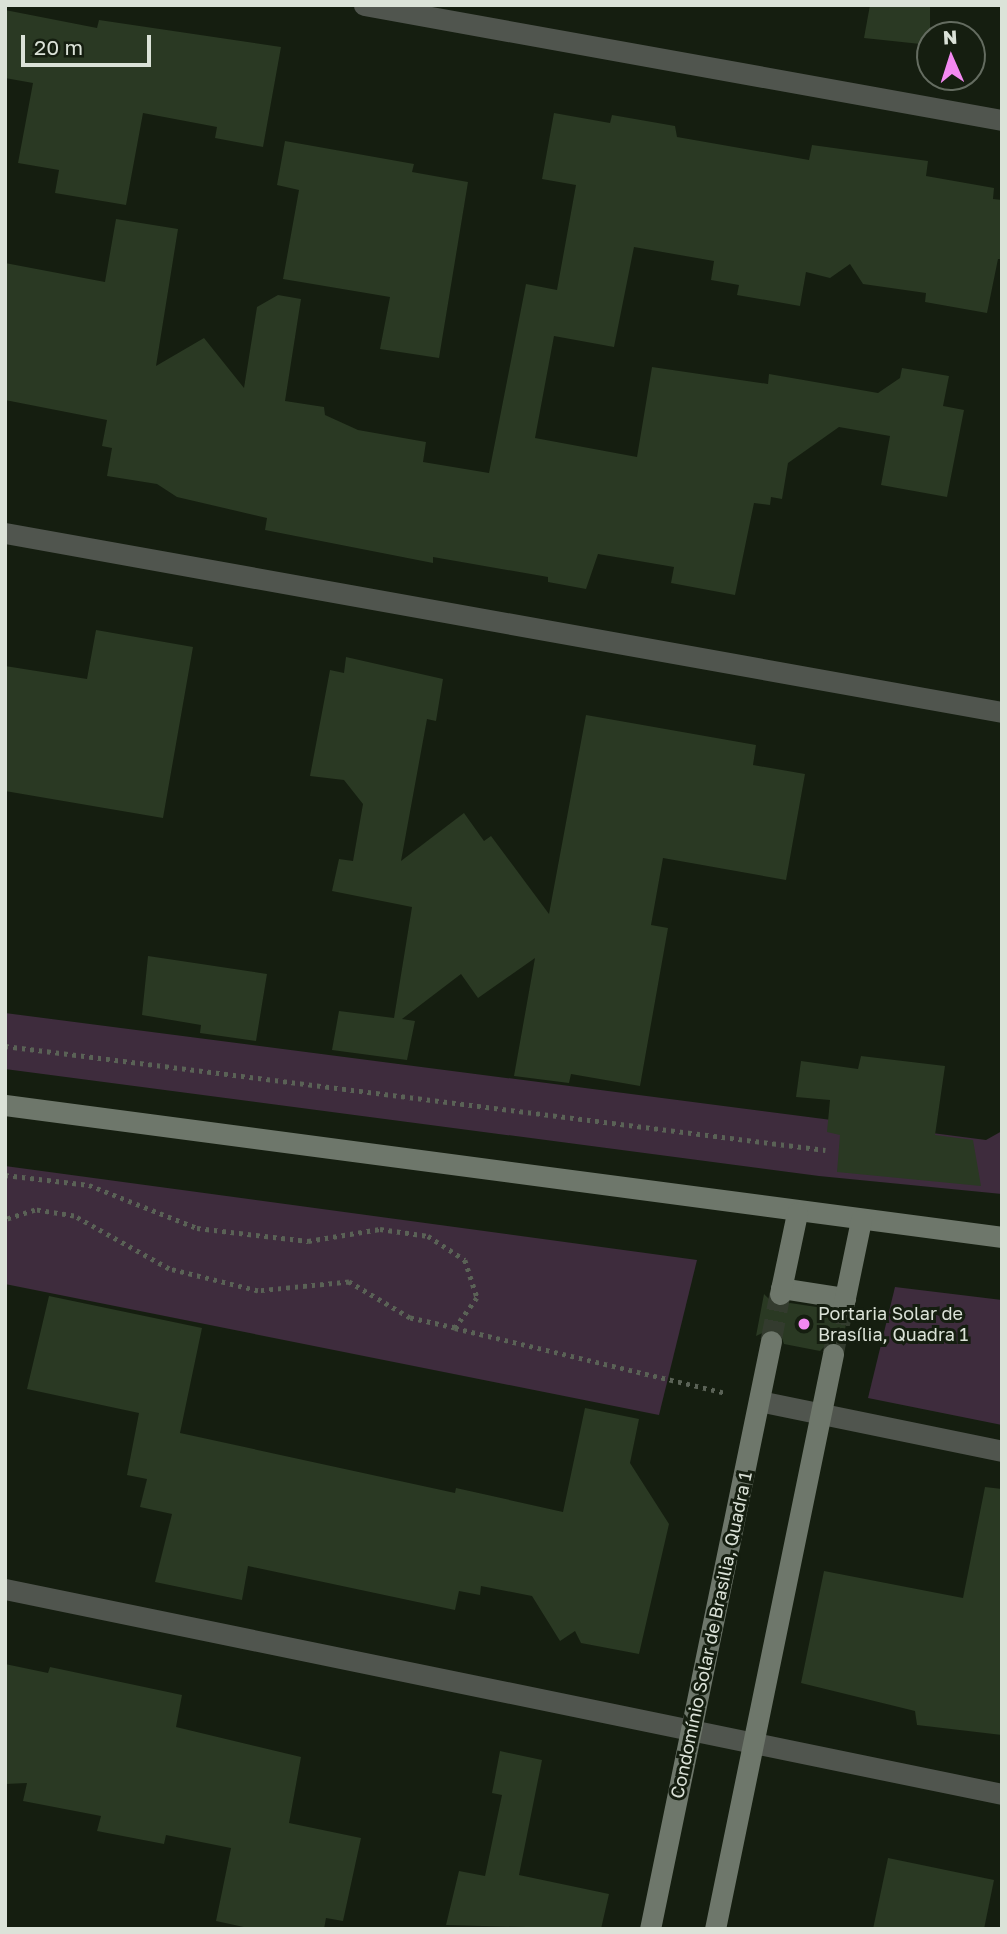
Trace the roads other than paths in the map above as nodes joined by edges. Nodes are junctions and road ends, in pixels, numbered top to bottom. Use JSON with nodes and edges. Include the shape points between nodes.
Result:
{"nodes":[{"id":1,"x":363,"y":5,"type":"edge"},
{"id":2,"x":1002,"y":120,"type":"edge"},
{"id":3,"x":5,"y":533,"type":"edge"},
{"id":4,"x":1002,"y":712,"type":"edge"},
{"id":5,"x":5,"y":1105,"type":"edge"},
{"id":6,"x":797,"y":1213,"type":"junction"},
{"id":7,"x":861,"y":1220,"type":"junction"},
{"id":8,"x":1002,"y":1237,"type":"edge"},
{"id":9,"x":771,"y":1341,"type":"tunnel mouth"},
{"id":10,"x":833,"y":1354,"type":"tunnel mouth"},
{"id":11,"x":758,"y":1401,"type":"junction"},
{"id":12,"x":821,"y":1414,"type":"junction"},
{"id":13,"x":1002,"y":1451,"type":"edge"},
{"id":14,"x":5,"y":1589,"type":"edge"},
{"id":15,"x":691,"y":1730,"type":"junction"},
{"id":16,"x":754,"y":1742,"type":"junction"},
{"id":17,"x":1002,"y":1794,"type":"edge"},
{"id":18,"x":650,"y":1929,"type":"edge"},
{"id":19,"x":715,"y":1929,"type":"edge"}],
"edges":[{"from":1,"to":2,"type":"street"},
{"from":3,"to":4,"type":"street"},
{"from":5,"to":6,"type":"street"},
{"from":6,"to":7,"type":"street"},
{"from":6,"to":7,"type":"street","via":[[780,1291],[844,1302]]},
{"from":7,"to":8,"type":"street"},
{"from":9,"to":11,"type":"street","name":"Condomínio Solar de Brasilia, Quadra 1"},
{"from":10,"to":12,"type":"street"},
{"from":11,"to":12,"type":"street"},
{"from":11,"to":15,"type":"street","name":"Condomínio Solar de Brasilia, Quadra 1"},
{"from":12,"to":13,"type":"street"},
{"from":12,"to":16,"type":"street"},
{"from":14,"to":15,"type":"street"},
{"from":15,"to":16,"type":"street"},
{"from":15,"to":18,"type":"street","name":"Condomínio Solar de Brasilia, Quadra 1"},
{"from":16,"to":17,"type":"street"},
{"from":16,"to":19,"type":"street"}]}
